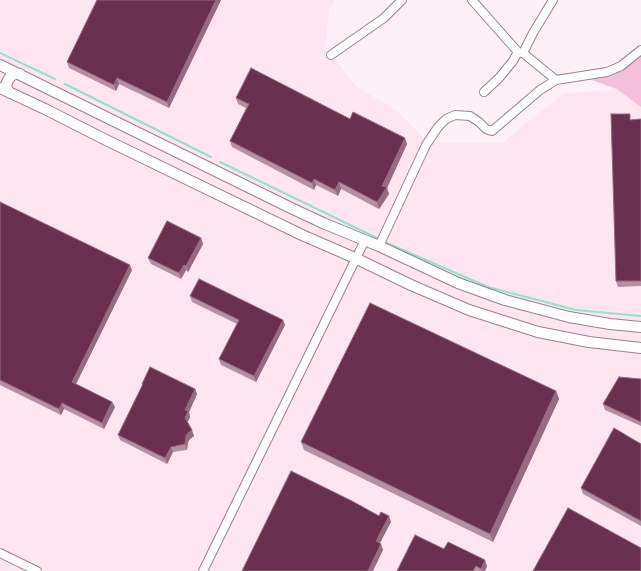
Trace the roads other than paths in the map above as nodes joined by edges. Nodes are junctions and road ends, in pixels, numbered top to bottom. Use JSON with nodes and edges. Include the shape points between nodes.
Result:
{"nodes":[{"id":1,"x":402,"y":0,"type":"edge"},
{"id":2,"x":472,"y":0,"type":"edge"},
{"id":3,"x":553,"y":0,"type":"edge"},
{"id":4,"x":641,"y":50,"type":"edge"},
{"id":5,"x":521,"y":53,"type":"junction"},
{"id":6,"x":331,"y":55,"type":"dead end"},
{"id":7,"x":0,"y":65,"type":"edge"},
{"id":8,"x":20,"y":74,"type":"junction"},
{"id":9,"x":556,"y":80,"type":"junction"},
{"id":10,"x":0,"y":88,"type":"edge"},
{"id":11,"x":484,"y":92,"type":"dead end"},
{"id":12,"x":10,"y":93,"type":"junction"},
{"id":13,"x":365,"y":240,"type":"junction"},
{"id":14,"x":379,"y":246,"type":"junction"},
{"id":15,"x":355,"y":258,"type":"junction"},
{"id":16,"x":641,"y":327,"type":"edge"},
{"id":17,"x":641,"y":348,"type":"edge"},
{"id":18,"x":0,"y":553,"type":"edge"},
{"id":19,"x":37,"y":571,"type":"edge"},
{"id":20,"x":203,"y":571,"type":"edge"}],
"edges":[{"from":1,"to":6,"type":"street","via":[[384,18]]},
{"from":2,"to":5,"type":"street"},
{"from":3,"to":5,"type":"street"},
{"from":4,"to":9,"type":"street","via":[[621,66],[607,72]]},
{"from":5,"to":9,"type":"street"},
{"from":5,"to":11,"type":"street"},
{"from":7,"to":8,"type":"street"},
{"from":8,"to":12,"type":"street","via":[[8,80],[6,85]]},
{"from":8,"to":13,"type":"street","via":[[299,212]]},
{"from":9,"to":14,"type":"street","via":[[492,131],[466,115],[451,116],[442,122],[426,145]]},
{"from":10,"to":12,"type":"street"},
{"from":12,"to":15,"type":"street","via":[[302,236]]},
{"from":13,"to":14,"type":"street"},
{"from":13,"to":15,"type":"street"},
{"from":14,"to":16,"type":"street","via":[[458,283],[505,300],[569,317]]},
{"from":15,"to":17,"type":"street","via":[[490,318],[556,336]]},
{"from":15,"to":20,"type":"street"},
{"from":18,"to":19,"type":"street"}]}
